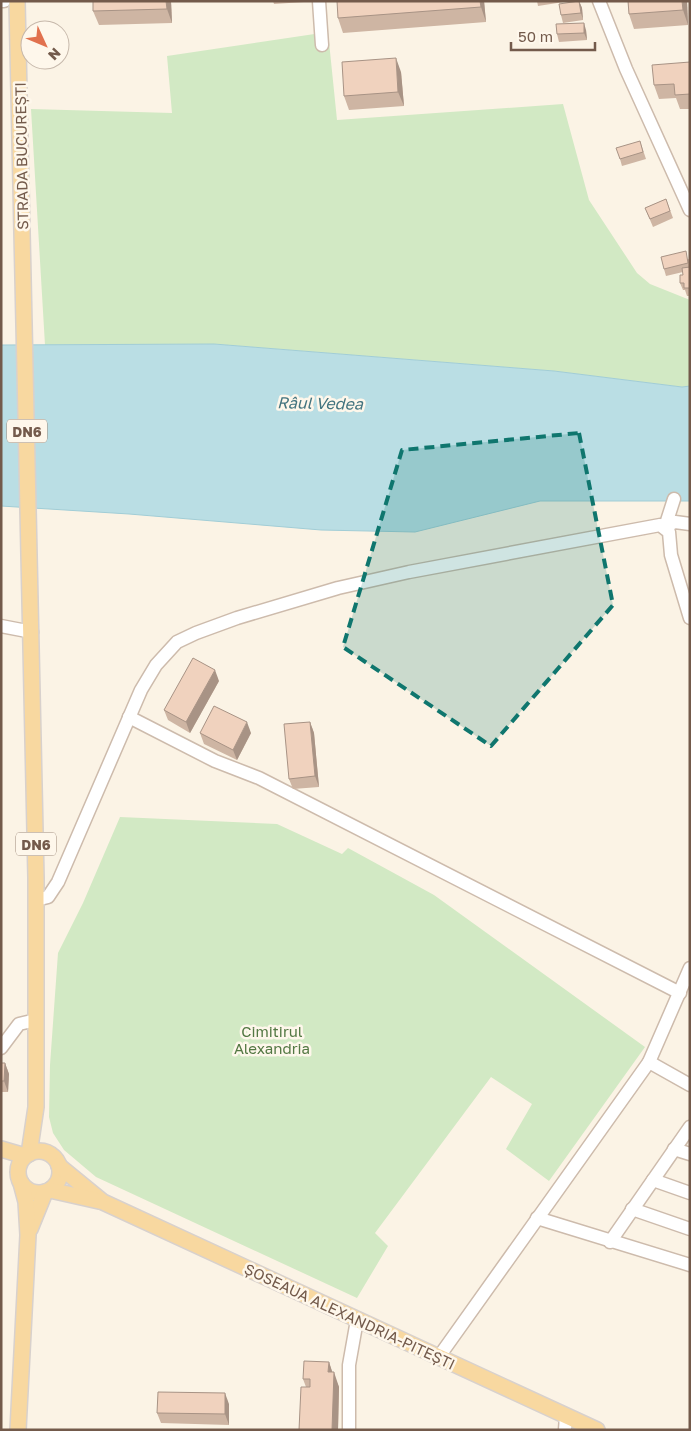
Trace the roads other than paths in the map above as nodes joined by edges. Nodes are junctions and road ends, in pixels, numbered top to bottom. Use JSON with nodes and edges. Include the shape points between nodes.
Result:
{"nodes":[{"id":1,"x":17,"y":1,"type":"edge"},
{"id":2,"x":318,"y":1,"type":"edge"},
{"id":3,"x":599,"y":1,"type":"edge"},
{"id":4,"x":322,"y":45,"type":"dead end"},
{"id":5,"x":690,"y":210,"type":"edge"},
{"id":6,"x":674,"y":499,"type":"dead end"},
{"id":7,"x":690,"y":524,"type":"edge"},
{"id":8,"x":665,"y":527,"type":"junction"},
{"id":9,"x":690,"y":618,"type":"edge"},
{"id":10,"x":1,"y":626,"type":"edge"},
{"id":11,"x":32,"y":632,"type":"junction"},
{"id":12,"x":129,"y":717,"type":"junction"},
{"id":13,"x":36,"y":900,"type":"junction"},
{"id":14,"x":690,"y":968,"type":"edge"},
{"id":15,"x":680,"y":993,"type":"junction"},
{"id":16,"x":36,"y":1020,"type":"junction"},
{"id":17,"x":1,"y":1048,"type":"edge"},
{"id":18,"x":649,"y":1062,"type":"junction"},
{"id":19,"x":690,"y":1084,"type":"edge"},
{"id":20,"x":36,"y":1107,"type":"junction"},
{"id":21,"x":690,"y":1127,"type":"edge"},
{"id":22,"x":1,"y":1149,"type":"edge"},
{"id":23,"x":674,"y":1149,"type":"junction"},
{"id":24,"x":49,"y":1153,"type":"junction"},
{"id":25,"x":690,"y":1154,"type":"edge"},
{"id":26,"x":27,"y":1155,"type":"junction"},
{"id":27,"x":1,"y":1159,"type":"edge"},
{"id":28,"x":59,"y":1166,"type":"junction"},
{"id":29,"x":20,"y":1177,"type":"junction"},
{"id":30,"x":653,"y":1180,"type":"junction"},
{"id":31,"x":47,"y":1191,"type":"junction"},
{"id":32,"x":690,"y":1193,"type":"edge"},
{"id":33,"x":103,"y":1202,"type":"junction"},
{"id":34,"x":632,"y":1209,"type":"junction"},
{"id":35,"x":537,"y":1218,"type":"junction"},
{"id":36,"x":690,"y":1229,"type":"edge"},
{"id":37,"x":28,"y":1235,"type":"junction"},
{"id":38,"x":610,"y":1242,"type":"junction"},
{"id":39,"x":690,"y":1265,"type":"edge"},
{"id":40,"x":357,"y":1320,"type":"junction"},
{"id":41,"x":438,"y":1358,"type":"junction"},
{"id":42,"x":566,"y":1423,"type":"edge"},
{"id":43,"x":18,"y":1430,"type":"edge"},
{"id":44,"x":349,"y":1430,"type":"edge"},
{"id":45,"x":597,"y":1430,"type":"edge"}],
"edges":[{"from":1,"to":11,"type":"main road","name":"STRADA BUCUREȘTI","number":"DN6"},
{"from":2,"to":4,"type":"street"},
{"from":3,"to":5,"type":"street"},
{"from":6,"to":8,"type":"street"},
{"from":7,"to":8,"type":"street","via":[[675,522]]},
{"from":8,"to":9,"type":"street","via":[[670,532],[671,555]]},
{"from":8,"to":12,"type":"street","via":[[646,527],[409,572],[338,588],[236,618],[178,642],[156,665]]},
{"from":10,"to":11,"type":"street"},
{"from":11,"to":13,"type":"main road","number":"DN6"},
{"from":12,"to":13,"type":"street","via":[[58,882],[48,897]]},
{"from":12,"to":15,"type":"street","via":[[215,761],[259,778]]},
{"from":13,"to":16,"type":"main road","number":"DN6"},
{"from":14,"to":15,"type":"street"},
{"from":15,"to":18,"type":"street"},
{"from":16,"to":17,"type":"street","via":[[19,1024]]},
{"from":16,"to":20,"type":"main road","number":"DN6"},
{"from":18,"to":19,"type":"street"},
{"from":18,"to":35,"type":"street"},
{"from":20,"to":24,"type":"main road","number":"DN6"},
{"from":20,"to":26,"type":"main road","number":"DN6"},
{"from":21,"to":23,"type":"street"},
{"from":22,"to":26,"type":"main road"},
{"from":23,"to":25,"type":"street"},
{"from":23,"to":30,"type":"street"},
{"from":24,"to":26,"type":"main road","via":[[35,1151]]},
{"from":24,"to":28,"type":"main road","number":"DN6"},
{"from":26,"to":29,"type":"main road","number":"DN6"},
{"from":27,"to":29,"type":"main road"},
{"from":28,"to":31,"type":"main road","via":[[58,1180]]},
{"from":28,"to":33,"type":"main road","name":"ȘOSEAUA ALEXANDRIA-PITEȘTI"},
{"from":29,"to":31,"type":"main road","via":[[32,1192]]},
{"from":29,"to":37,"type":"main road","via":[[26,1202]]},
{"from":30,"to":32,"type":"street"},
{"from":30,"to":34,"type":"street"},
{"from":31,"to":33,"type":"main road","name":"ȘOSEAUA ALEXANDRIA-PITEȘTI"},
{"from":31,"to":37,"type":"main road"},
{"from":33,"to":40,"type":"main road","name":"ȘOSEAUA ALEXANDRIA-PITEȘTI"},
{"from":34,"to":36,"type":"street"},
{"from":34,"to":38,"type":"street"},
{"from":35,"to":38,"type":"street"},
{"from":35,"to":41,"type":"street"},
{"from":37,"to":43,"type":"main road"},
{"from":38,"to":39,"type":"street"},
{"from":40,"to":41,"type":"main road","name":"ȘOSEAUA ALEXANDRIA-PITEȘTI"},
{"from":40,"to":44,"type":"street","via":[[349,1365]]},
{"from":41,"to":42,"type":"main road","name":"ȘOSEAUA ALEXANDRIA-PITEȘTI"},
{"from":42,"to":45,"type":"main road","name":"ȘOSEAUA ALEXANDRIA-PITEȘTI"}]}
